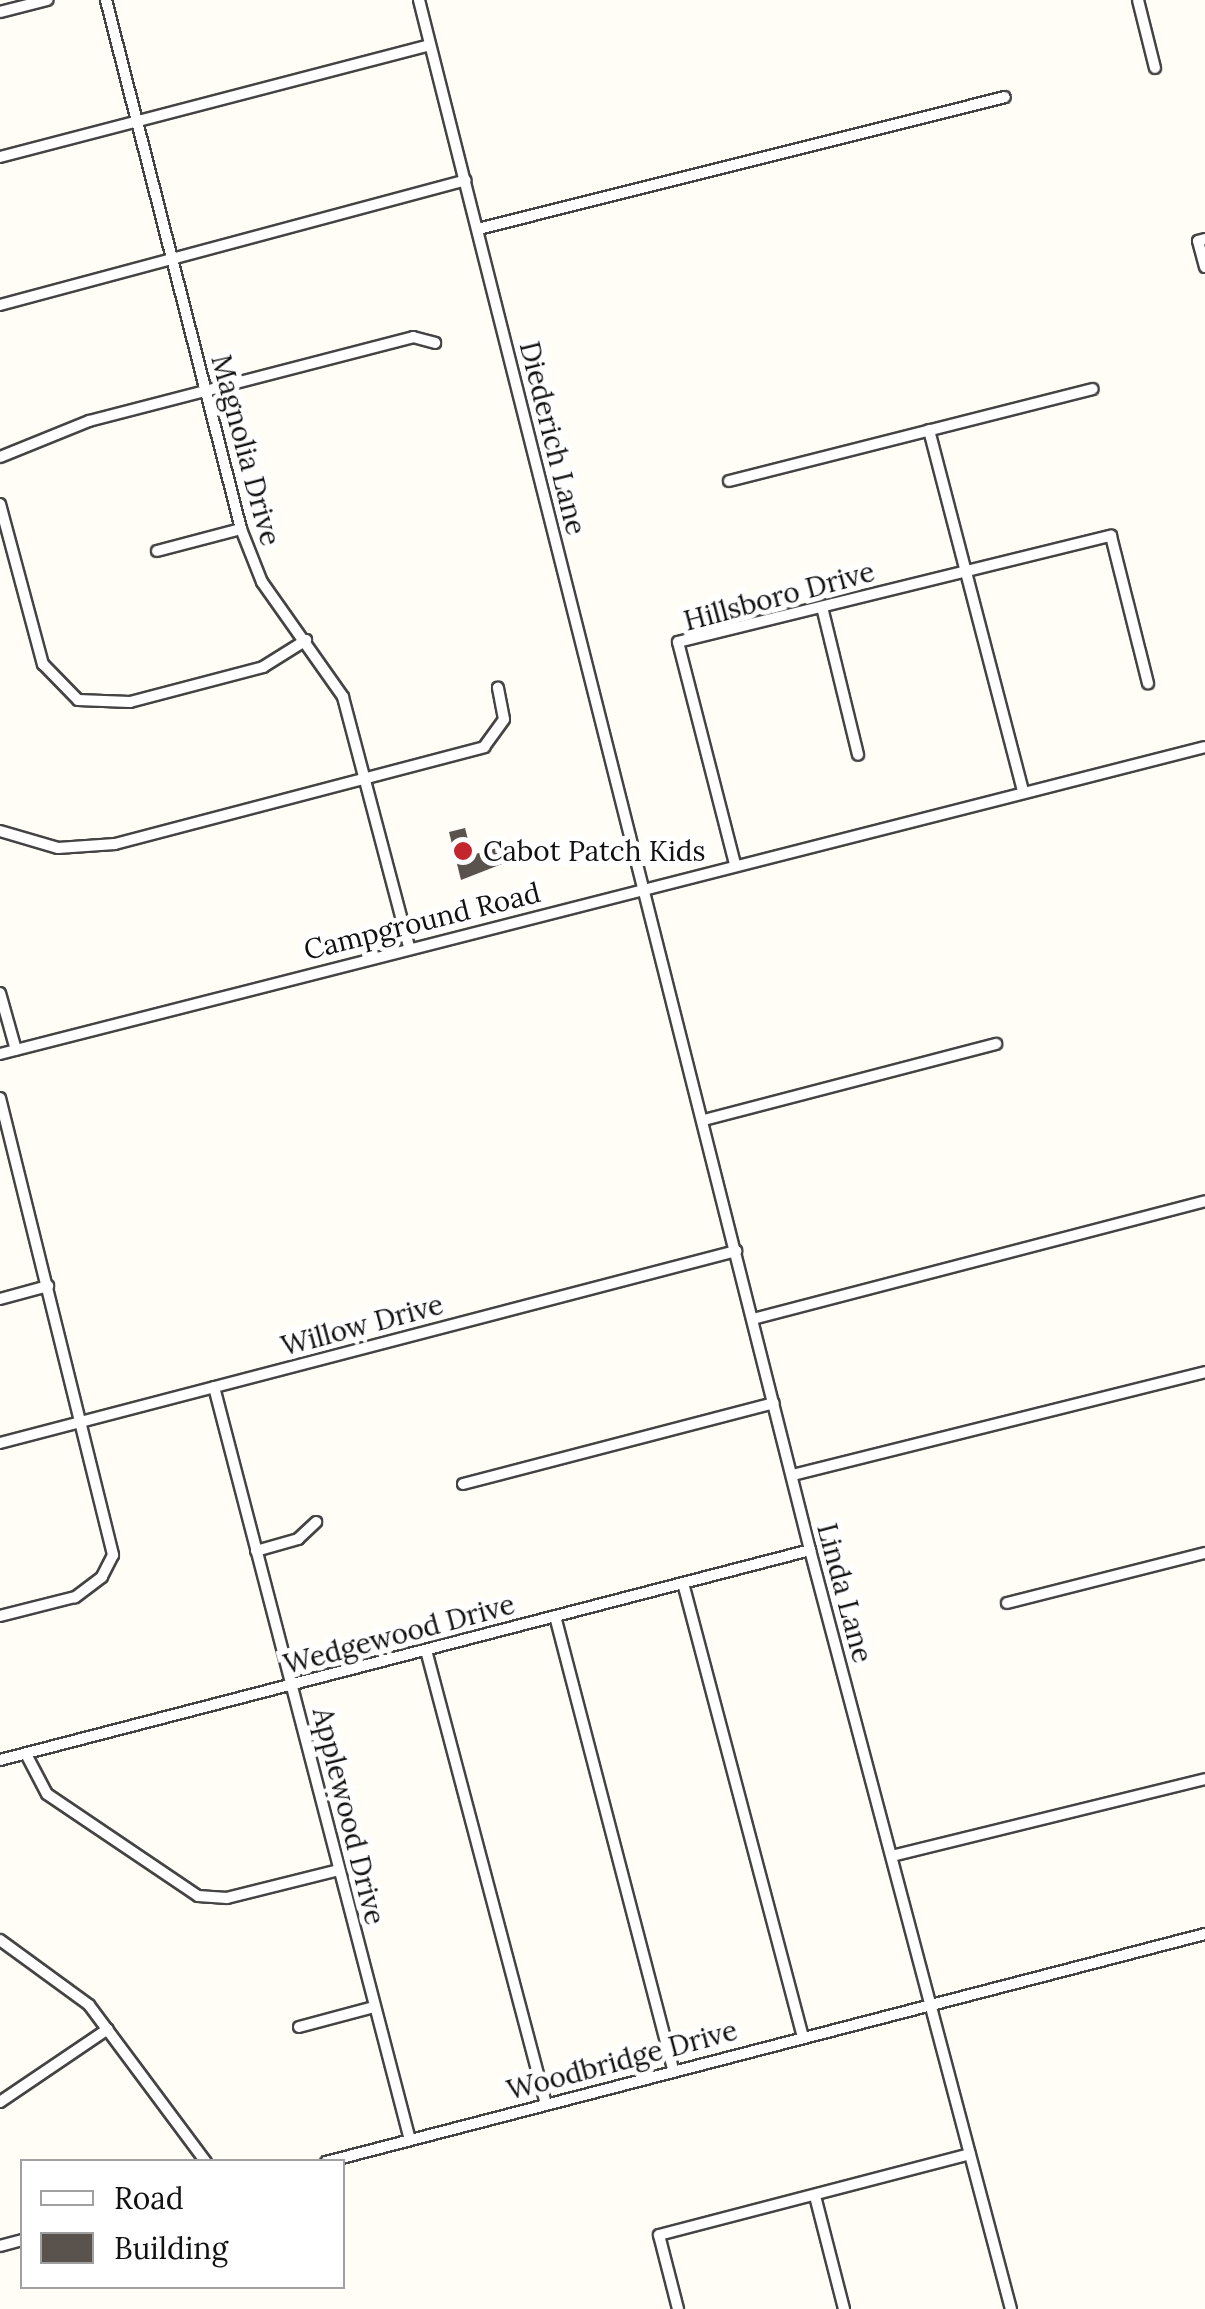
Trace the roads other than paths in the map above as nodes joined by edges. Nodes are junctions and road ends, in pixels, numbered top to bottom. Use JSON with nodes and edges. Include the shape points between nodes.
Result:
{"nodes":[{"id":1,"x":47,"y":0,"type":"edge"},
{"id":2,"x":106,"y":0,"type":"edge"},
{"id":3,"x":420,"y":0,"type":"edge"},
{"id":4,"x":1138,"y":0,"type":"edge"},
{"id":5,"x":0,"y":12,"type":"edge"},
{"id":6,"x":430,"y":45,"type":"junction"},
{"id":7,"x":1154,"y":68,"type":"dead end"},
{"id":8,"x":1005,"y":98,"type":"dead end"},
{"id":9,"x":137,"y":120,"type":"junction"},
{"id":10,"x":0,"y":158,"type":"edge"},
{"id":11,"x":466,"y":180,"type":"junction"},
{"id":12,"x":478,"y":229,"type":"junction"},
{"id":13,"x":1205,"y":239,"type":"edge"},
{"id":14,"x":172,"y":255,"type":"junction"},
{"id":15,"x":1205,"y":267,"type":"edge"},
{"id":16,"x":0,"y":305,"type":"edge"},
{"id":17,"x":435,"y":343,"type":"dead end"},
{"id":18,"x":1093,"y":389,"type":"dead end"},
{"id":19,"x":206,"y":392,"type":"junction"},
{"id":20,"x":929,"y":430,"type":"junction"},
{"id":21,"x":0,"y":458,"type":"edge"},
{"id":22,"x":729,"y":481,"type":"dead end"},
{"id":23,"x":0,"y":504,"type":"edge"},
{"id":24,"x":241,"y":529,"type":"junction"},
{"id":25,"x":158,"y":550,"type":"dead end"},
{"id":26,"x":966,"y":571,"type":"junction"},
{"id":27,"x":822,"y":606,"type":"junction"},
{"id":28,"x":306,"y":640,"type":"junction"},
{"id":29,"x":1148,"y":682,"type":"dead end"},
{"id":30,"x":498,"y":688,"type":"dead end"},
{"id":31,"x":1205,"y":747,"type":"edge"},
{"id":32,"x":858,"y":755,"type":"dead end"},
{"id":33,"x":367,"y":777,"type":"junction"},
{"id":34,"x":1023,"y":791,"type":"junction"},
{"id":35,"x":0,"y":831,"type":"edge"},
{"id":36,"x":735,"y":864,"type":"junction"},
{"id":37,"x":644,"y":887,"type":"junction"},
{"id":38,"x":409,"y":946,"type":"junction"},
{"id":39,"x":0,"y":993,"type":"edge"},
{"id":40,"x":996,"y":1044,"type":"dead end"},
{"id":41,"x":16,"y":1050,"type":"junction"},
{"id":42,"x":0,"y":1054,"type":"edge"},
{"id":43,"x":0,"y":1098,"type":"edge"},
{"id":44,"x":704,"y":1120,"type":"junction"},
{"id":45,"x":14,"y":1152,"type":"junction"},
{"id":46,"x":0,"y":1156,"type":"edge"},
{"id":47,"x":1205,"y":1201,"type":"edge"},
{"id":48,"x":736,"y":1251,"type":"junction"},
{"id":49,"x":48,"y":1286,"type":"junction"},
{"id":50,"x":0,"y":1299,"type":"edge"},
{"id":51,"x":754,"y":1319,"type":"junction"},
{"id":52,"x":1205,"y":1372,"type":"edge"},
{"id":53,"x":214,"y":1387,"type":"junction"},
{"id":54,"x":774,"y":1403,"type":"junction"},
{"id":55,"x":83,"y":1421,"type":"junction"},
{"id":56,"x":0,"y":1442,"type":"edge"},
{"id":57,"x":793,"y":1475,"type":"junction"},
{"id":58,"x":462,"y":1484,"type":"dead end"},
{"id":59,"x":316,"y":1522,"type":"dead end"},
{"id":60,"x":810,"y":1550,"type":"junction"},
{"id":61,"x":256,"y":1551,"type":"junction"},
{"id":62,"x":1205,"y":1553,"type":"edge"},
{"id":63,"x":683,"y":1583,"type":"junction"},
{"id":64,"x":1007,"y":1604,"type":"dead end"},
{"id":65,"x":0,"y":1616,"type":"edge"},
{"id":66,"x":555,"y":1616,"type":"junction"},
{"id":67,"x":426,"y":1650,"type":"junction"},
{"id":68,"x":292,"y":1685,"type":"junction"},
{"id":69,"x":26,"y":1754,"type":"junction"},
{"id":70,"x":0,"y":1760,"type":"edge"},
{"id":71,"x":1205,"y":1779,"type":"edge"},
{"id":72,"x":892,"y":1856,"type":"junction"},
{"id":73,"x":339,"y":1870,"type":"junction"},
{"id":74,"x":1205,"y":1934,"type":"edge"},
{"id":75,"x":0,"y":1940,"type":"edge"},
{"id":76,"x":931,"y":2002,"type":"junction"},
{"id":77,"x":374,"y":2007,"type":"junction"},
{"id":78,"x":299,"y":2027,"type":"dead end"},
{"id":79,"x":108,"y":2028,"type":"junction"},
{"id":80,"x":804,"y":2036,"type":"junction"},
{"id":81,"x":673,"y":2070,"type":"junction"},
{"id":82,"x":0,"y":2102,"type":"edge"},
{"id":83,"x":546,"y":2103,"type":"junction"},
{"id":84,"x":410,"y":2140,"type":"junction"},
{"id":85,"x":970,"y":2154,"type":"junction"},
{"id":86,"x":204,"y":2159,"type":"edge"},
{"id":87,"x":337,"y":2159,"type":"edge"},
{"id":88,"x":815,"y":2196,"type":"junction"},
{"id":89,"x":678,"y":2309,"type":"edge"},
{"id":90,"x":844,"y":2309,"type":"edge"},
{"id":91,"x":1011,"y":2309,"type":"edge"}],
"edges":[{"from":1,"to":5,"type":"street"},
{"from":2,"to":9,"type":"street","name":"Magnolia Drive"},
{"from":3,"to":6,"type":"street","name":"Diederich Lane"},
{"from":4,"to":7,"type":"street"},
{"from":6,"to":9,"type":"street"},
{"from":6,"to":11,"type":"street","name":"Diederich Lane"},
{"from":8,"to":12,"type":"street"},
{"from":9,"to":10,"type":"street"},
{"from":9,"to":14,"type":"street","name":"Magnolia Drive"},
{"from":11,"to":12,"type":"street","name":"Diederich Lane"},
{"from":11,"to":14,"type":"street"},
{"from":12,"to":37,"type":"street","name":"Diederich Lane"},
{"from":13,"to":15,"type":"street","via":[[1198,241]]},
{"from":14,"to":16,"type":"street"},
{"from":14,"to":19,"type":"street","name":"Magnolia Drive"},
{"from":17,"to":19,"type":"street","via":[[413,337]]},
{"from":18,"to":20,"type":"street"},
{"from":19,"to":21,"type":"street","via":[[89,421]]},
{"from":19,"to":24,"type":"street","name":"Magnolia Drive"},
{"from":20,"to":22,"type":"street"},
{"from":20,"to":26,"type":"street"},
{"from":23,"to":28,"type":"street","via":[[43,664],[78,700],[105,706],[264,667]]},
{"from":24,"to":25,"type":"street"},
{"from":24,"to":28,"type":"street","name":"Magnolia Drive","via":[[262,582]]},
{"from":26,"to":27,"type":"street","name":"Hillsboro Drive"},
{"from":26,"to":29,"type":"street","name":"Hillsboro Drive","via":[[1111,536]]},
{"from":26,"to":34,"type":"street"},
{"from":27,"to":32,"type":"street"},
{"from":27,"to":36,"type":"street","name":"Hillsboro Drive","via":[[678,642]]},
{"from":28,"to":33,"type":"street","name":"Magnolia Drive","via":[[344,697]]},
{"from":30,"to":33,"type":"street","via":[[504,719],[484,747]]},
{"from":31,"to":34,"type":"street","name":"Campground Road"},
{"from":33,"to":35,"type":"street","via":[[115,844],[58,848]]},
{"from":33,"to":38,"type":"street","name":"Magnolia Drive"},
{"from":34,"to":36,"type":"street","name":"Campground Road"},
{"from":36,"to":37,"type":"street","name":"Campground Road"},
{"from":37,"to":38,"type":"street","name":"Campground Road"},
{"from":37,"to":44,"type":"street","name":"Linda Lane"},
{"from":38,"to":41,"type":"street","name":"Campground Road"},
{"from":39,"to":41,"type":"street"},
{"from":40,"to":44,"type":"street"},
{"from":41,"to":42,"type":"street","name":"Campground Road"},
{"from":43,"to":45,"type":"street"},
{"from":44,"to":48,"type":"street","name":"Linda Lane"},
{"from":45,"to":46,"type":"street"},
{"from":45,"to":49,"type":"street"},
{"from":47,"to":51,"type":"street"},
{"from":48,"to":51,"type":"street","name":"Linda Lane"},
{"from":48,"to":53,"type":"street","name":"Willow Drive"},
{"from":49,"to":50,"type":"street"},
{"from":49,"to":55,"type":"street"},
{"from":51,"to":54,"type":"street","name":"Linda Lane"},
{"from":52,"to":57,"type":"street"},
{"from":53,"to":55,"type":"street","name":"Willow Drive"},
{"from":53,"to":61,"type":"street","name":"Applewood Drive"},
{"from":54,"to":57,"type":"street","name":"Linda Lane"},
{"from":54,"to":58,"type":"street"},
{"from":55,"to":56,"type":"street","name":"Willow Drive"},
{"from":55,"to":65,"type":"street","via":[[113,1555],[102,1577],[75,1597]]},
{"from":57,"to":60,"type":"street","name":"Linda Lane"},
{"from":59,"to":61,"type":"street","via":[[298,1539]]},
{"from":60,"to":63,"type":"street","name":"Wedgewood Drive"},
{"from":60,"to":72,"type":"street","name":"Linda Lane"},
{"from":61,"to":68,"type":"street","name":"Applewood Drive"},
{"from":62,"to":64,"type":"street"},
{"from":63,"to":66,"type":"street","name":"Wedgewood Drive"},
{"from":63,"to":80,"type":"street"},
{"from":66,"to":67,"type":"street","name":"Wedgewood Drive"},
{"from":66,"to":81,"type":"street"},
{"from":67,"to":68,"type":"street","name":"Wedgewood Drive"},
{"from":67,"to":83,"type":"street"},
{"from":68,"to":69,"type":"street","name":"Wedgewood Drive"},
{"from":68,"to":73,"type":"street","name":"Applewood Drive"},
{"from":69,"to":70,"type":"street","name":"Wedgewood Drive"},
{"from":69,"to":73,"type":"street","via":[[47,1794],[198,1896],[227,1898]]},
{"from":71,"to":72,"type":"street"},
{"from":72,"to":76,"type":"street","name":"Linda Lane"},
{"from":73,"to":77,"type":"street","name":"Applewood Drive"},
{"from":74,"to":76,"type":"street","name":"Woodbridge Drive"},
{"from":75,"to":79,"type":"street","via":[[62,1982]]},
{"from":76,"to":80,"type":"street","name":"Woodbridge Drive"},
{"from":76,"to":85,"type":"street","name":"Linda Lane"},
{"from":77,"to":78,"type":"street"},
{"from":77,"to":84,"type":"street","name":"Applewood Drive"},
{"from":79,"to":82,"type":"street"},
{"from":79,"to":86,"type":"street"},
{"from":80,"to":81,"type":"street","name":"Woodbridge Drive"},
{"from":81,"to":83,"type":"street","name":"Woodbridge Drive"},
{"from":83,"to":84,"type":"street","name":"Woodbridge Drive"},
{"from":84,"to":87,"type":"street","name":"Woodbridge Drive"},
{"from":85,"to":88,"type":"street"},
{"from":85,"to":91,"type":"street","name":"Linda Lane"},
{"from":88,"to":89,"type":"street","via":[[659,2235]]},
{"from":88,"to":90,"type":"street"}]}
